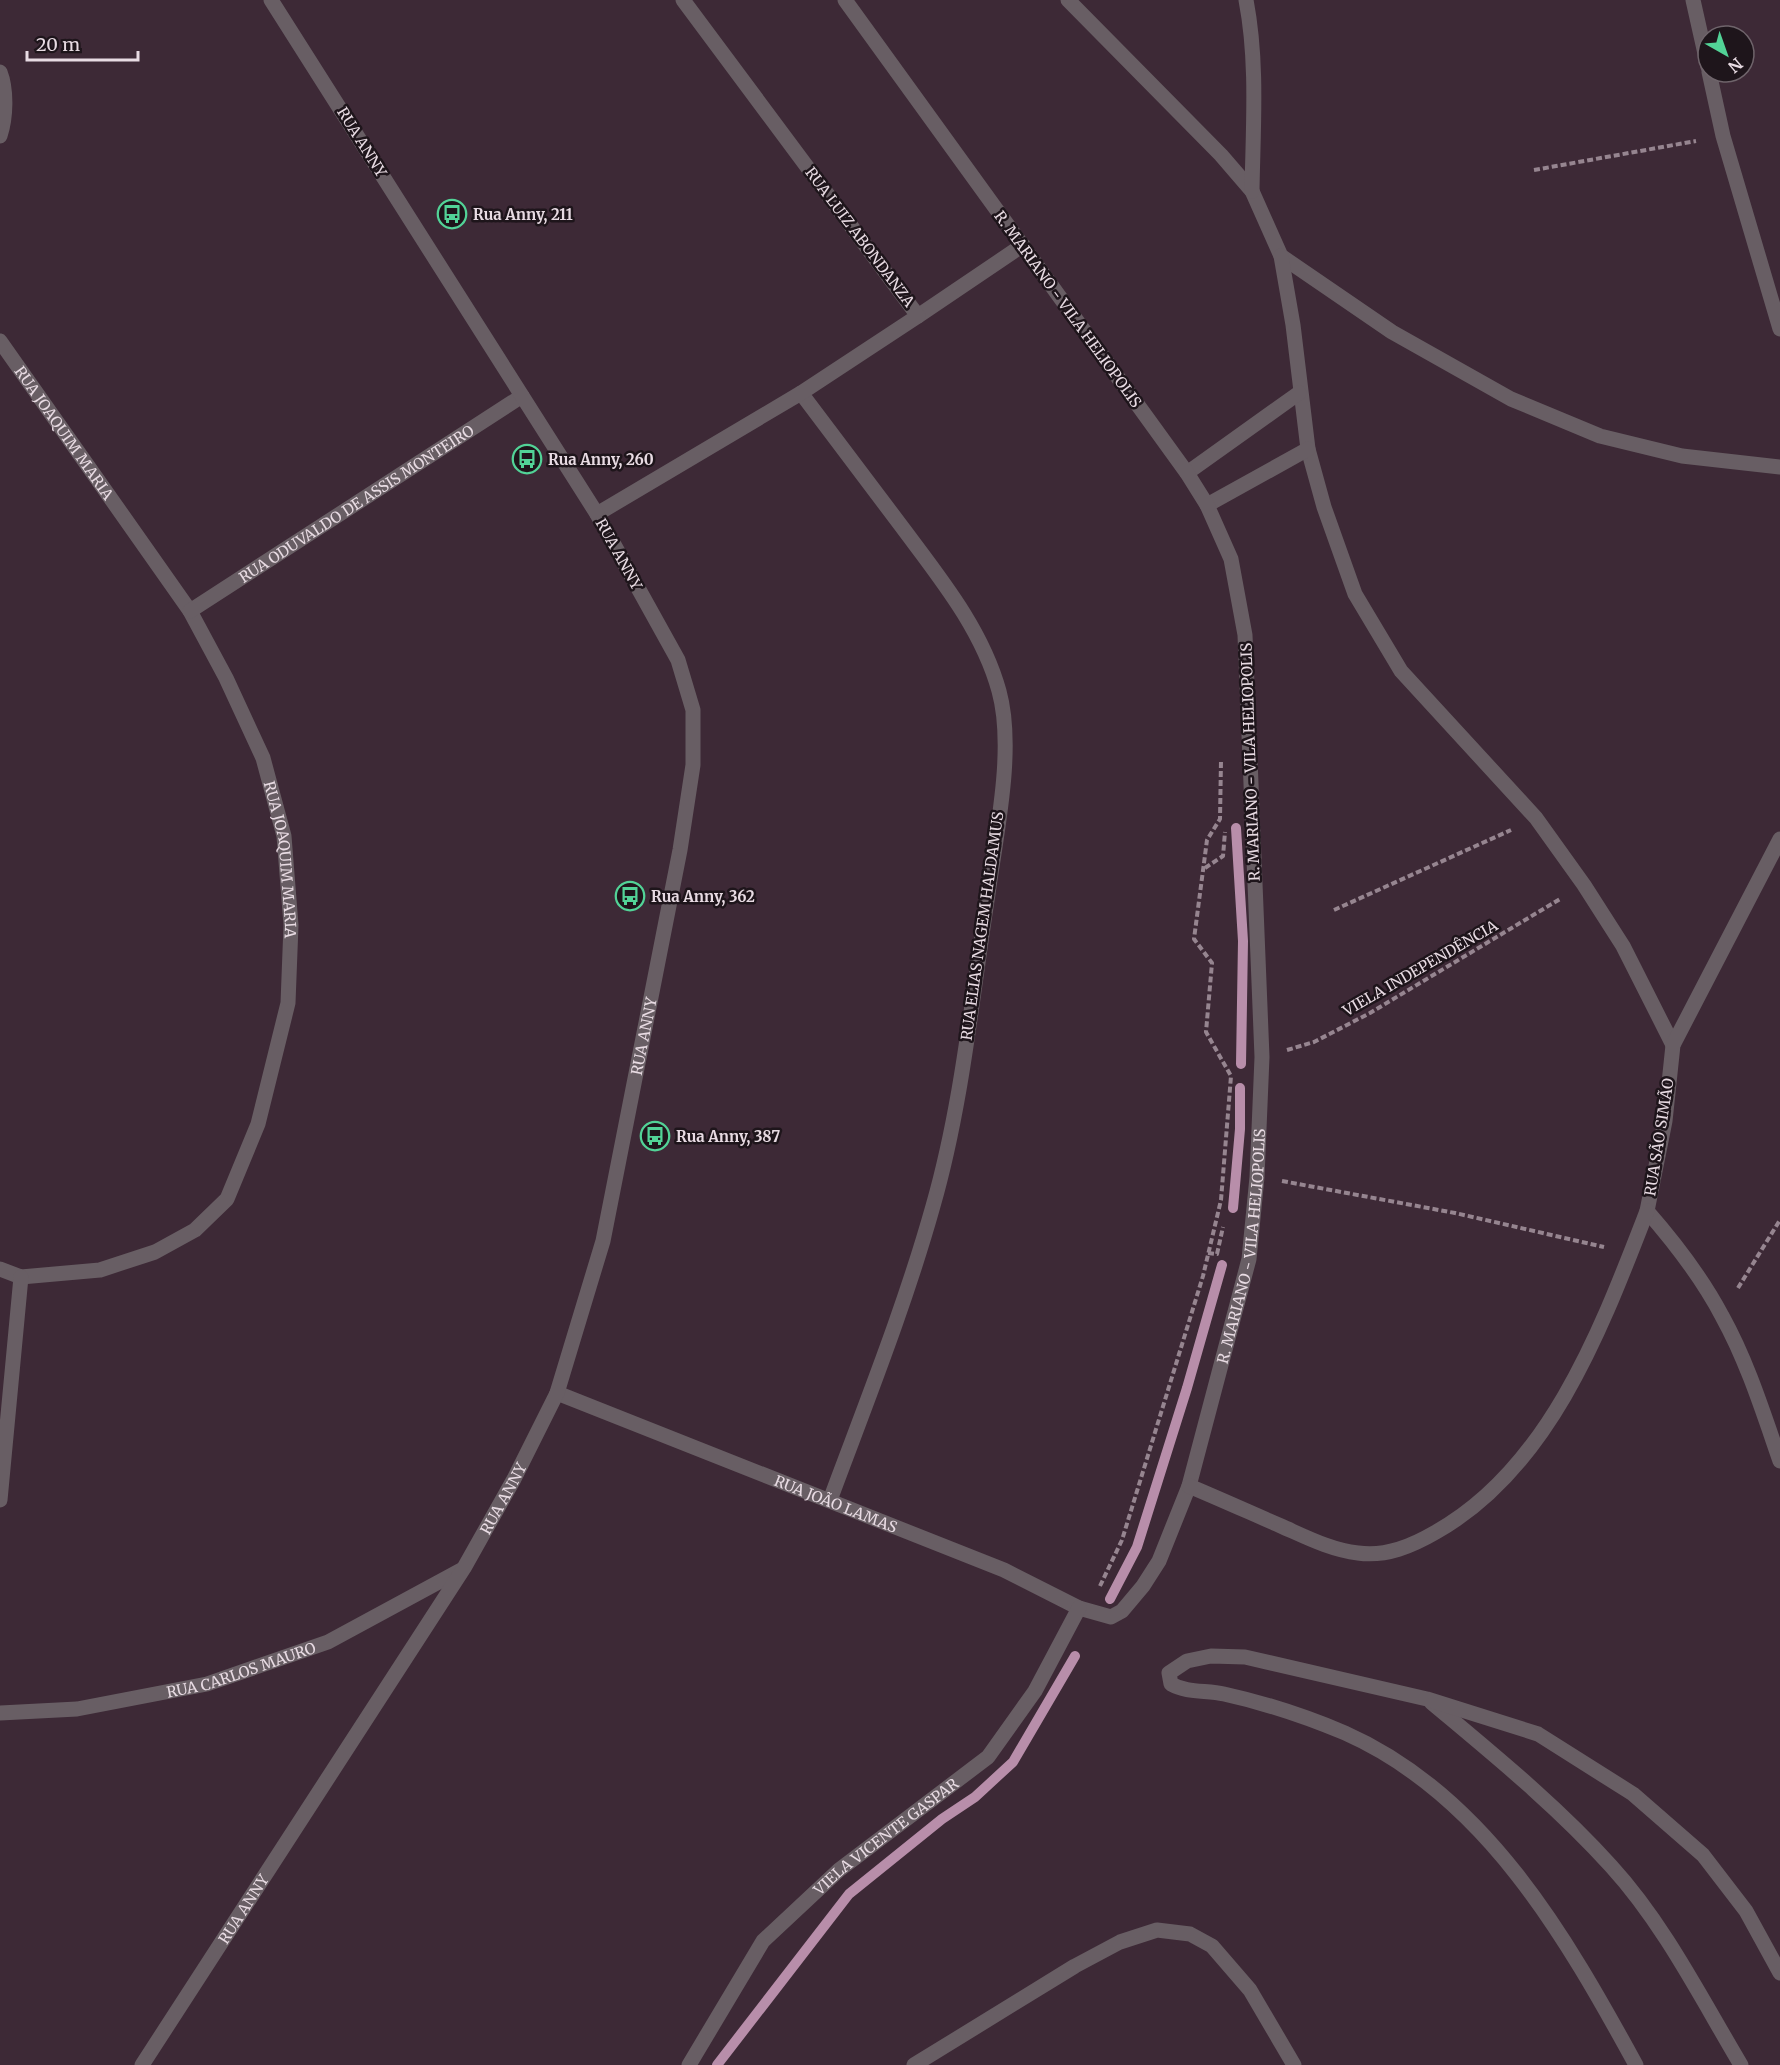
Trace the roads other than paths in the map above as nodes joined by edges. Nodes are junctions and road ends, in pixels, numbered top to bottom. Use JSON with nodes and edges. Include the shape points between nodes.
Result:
{"nodes":[{"id":1,"x":272,"y":0,"type":"edge"},
{"id":2,"x":683,"y":0,"type":"edge"},
{"id":3,"x":845,"y":0,"type":"edge"},
{"id":4,"x":1068,"y":0,"type":"edge"},
{"id":5,"x":1246,"y":0,"type":"edge"},
{"id":6,"x":1693,"y":0,"type":"edge"},
{"id":7,"x":1698,"y":24,"type":"edge"},
{"id":8,"x":0,"y":72,"type":"edge"},
{"id":9,"x":1712,"y":84,"type":"edge"},
{"id":10,"x":0,"y":136,"type":"edge"},
{"id":11,"x":1252,"y":191,"type":"junction"},
{"id":12,"x":1023,"y":245,"type":"junction"},
{"id":13,"x":1281,"y":255,"type":"junction"},
{"id":14,"x":918,"y":316,"type":"junction"},
{"id":15,"x":1780,"y":329,"type":"edge"},
{"id":16,"x":0,"y":341,"type":"edge"},
{"id":17,"x":801,"y":393,"type":"junction"},
{"id":18,"x":1299,"y":393,"type":"junction"},
{"id":19,"x":522,"y":396,"type":"junction"},
{"id":20,"x":1308,"y":449,"type":"junction"},
{"id":21,"x":1780,"y":467,"type":"edge"},
{"id":22,"x":1187,"y":473,"type":"junction"},
{"id":23,"x":1207,"y":505,"type":"junction"},
{"id":24,"x":597,"y":514,"type":"junction"},
{"id":25,"x":190,"y":611,"type":"junction"},
{"id":26,"x":1780,"y":839,"type":"edge"},
{"id":27,"x":1673,"y":1045,"type":"junction"},
{"id":28,"x":1647,"y":1211,"type":"junction"},
{"id":29,"x":0,"y":1269,"type":"edge"},
{"id":30,"x":21,"y":1277,"type":"junction"},
{"id":31,"x":557,"y":1393,"type":"junction"},
{"id":32,"x":1780,"y":1461,"type":"edge"},
{"id":33,"x":1189,"y":1486,"type":"junction"},
{"id":34,"x":0,"y":1500,"type":"edge"},
{"id":35,"x":830,"y":1500,"type":"junction"},
{"id":36,"x":464,"y":1568,"type":"junction"},
{"id":37,"x":1083,"y":1609,"type":"junction"},
{"id":38,"x":1114,"y":1617,"type":"joint"},
{"id":39,"x":1427,"y":1699,"type":"junction"},
{"id":40,"x":0,"y":1713,"type":"edge"},
{"id":41,"x":1780,"y":1973,"type":"edge"},
{"id":42,"x":142,"y":2065,"type":"edge"},
{"id":43,"x":689,"y":2065,"type":"edge"},
{"id":44,"x":914,"y":2065,"type":"edge"},
{"id":45,"x":1294,"y":2065,"type":"edge"},
{"id":46,"x":1636,"y":2065,"type":"edge"},
{"id":47,"x":1741,"y":2065,"type":"edge"}],
"edges":[{"from":1,"to":19,"type":"street","name":"RUA ANNY"},
{"from":2,"to":14,"type":"street","name":"RUA LUIZ ABONDANZA"},
{"from":3,"to":12,"type":"street","name":"R. MARIANO - VILA HELIOPOLIS"},
{"from":4,"to":11,"type":"street"},
{"from":5,"to":11,"type":"street","via":[[1253,78]]},
{"from":6,"to":7,"type":"street"},
{"from":8,"to":10,"type":"street"},
{"from":9,"to":15,"type":"street","via":[[1723,136]]},
{"from":11,"to":13,"type":"street"},
{"from":12,"to":14,"type":"street"},
{"from":12,"to":22,"type":"street","name":"R. MARIANO - VILA HELIOPOLIS"},
{"from":13,"to":18,"type":"street"},
{"from":13,"to":21,"type":"street","via":[[1392,332],[1511,399],[1600,436],[1682,456]]},
{"from":14,"to":17,"type":"street","name":"RUA LUIZ ABONDANZA"},
{"from":16,"to":25,"type":"street","name":"RUA JOAQUIM MARIA"},
{"from":17,"to":24,"type":"street","name":"RUA LUIZ ABONDANZA"},
{"from":17,"to":35,"type":"street","name":"RUA ELIAS NAGEM HALDAMUS","via":[[954,597],[979,642],[999,692],[1006,739],[972,998],[934,1204]]},
{"from":18,"to":20,"type":"street"},
{"from":18,"to":22,"type":"street"},
{"from":19,"to":24,"type":"street","name":"RUA ANNY"},
{"from":19,"to":25,"type":"street","name":"RUA ODUVALDO DE ASSIS MONTEIRO"},
{"from":20,"to":23,"type":"street"},
{"from":20,"to":27,"type":"street","via":[[1341,559],[1377,635],[1401,670],[1536,818],[1623,946]]},
{"from":22,"to":23,"type":"street","name":"R. MARIANO - VILA HELIOPOLIS"},
{"from":23,"to":33,"type":"street","name":"R. MARIANO - VILA HELIOPOLIS","via":[[1231,559],[1245,635],[1262,1057],[1249,1259]]},
{"from":24,"to":31,"type":"street","name":"RUA ANNY","via":[[678,660],[693,710],[693,765],[603,1240]]},
{"from":25,"to":30,"type":"street","name":"RUA JOAQUIM MARIA","via":[[263,758],[284,836],[291,926],[288,1003],[258,1124],[227,1199],[195,1230],[155,1252],[100,1270]]},
{"from":26,"to":27,"type":"street","name":"RUA SÃO SIMÃO"},
{"from":27,"to":28,"type":"street","name":"RUA SÃO SIMÃO","via":[[1665,1121]]},
{"from":28,"to":32,"type":"street","name":"RUA SÃO SIMÃO","via":[[1678,1247],[1722,1315]]},
{"from":28,"to":33,"type":"street","via":[[1578,1374],[1539,1437],[1482,1501],[1452,1523],[1420,1542],[1384,1554],[1358,1553],[1322,1544]]},
{"from":29,"to":30,"type":"street","name":"RUA JOAQUIM MARIA"},
{"from":30,"to":34,"type":"street"},
{"from":31,"to":35,"type":"street","name":"RUA JOÃO LAMAS"},
{"from":31,"to":36,"type":"street","name":"RUA ANNY"},
{"from":33,"to":38,"type":"street","name":"R. MARIANO - VILA HELIOPOLIS","via":[[1159,1560],[1143,1586]]},
{"from":35,"to":37,"type":"street","name":"RUA JOÃO LAMAS","via":[[1004,1570]]},
{"from":36,"to":40,"type":"street","name":"RUA CARLOS MAURO","via":[[328,1642],[207,1684],[77,1709]]},
{"from":36,"to":42,"type":"street","name":"RUA ANNY"},
{"from":37,"to":38,"type":"street","name":"RUA JOÃO LAMAS"},
{"from":37,"to":43,"type":"street","name":"VIELA VICENTE GASPAR","via":[[1035,1691],[988,1757],[839,1870],[763,1941]]},
{"from":39,"to":41,"type":"street","via":[[1538,1734],[1633,1794],[1702,1855],[1746,1911]]},
{"from":39,"to":46,"type":"street","via":[[1245,1657],[1211,1656],[1187,1661],[1169,1673],[1171,1684],[1178,1688],[1263,1703],[1346,1734],[1403,1766],[1448,1800],[1490,1841],[1560,1933]]},
{"from":39,"to":47,"type":"street","via":[[1542,1797],[1612,1867],[1654,1922]]},
{"from":44,"to":45,"type":"street","via":[[1075,1966],[1120,1942],[1157,1930],[1190,1934],[1212,1946],[1250,1990]]}]}
